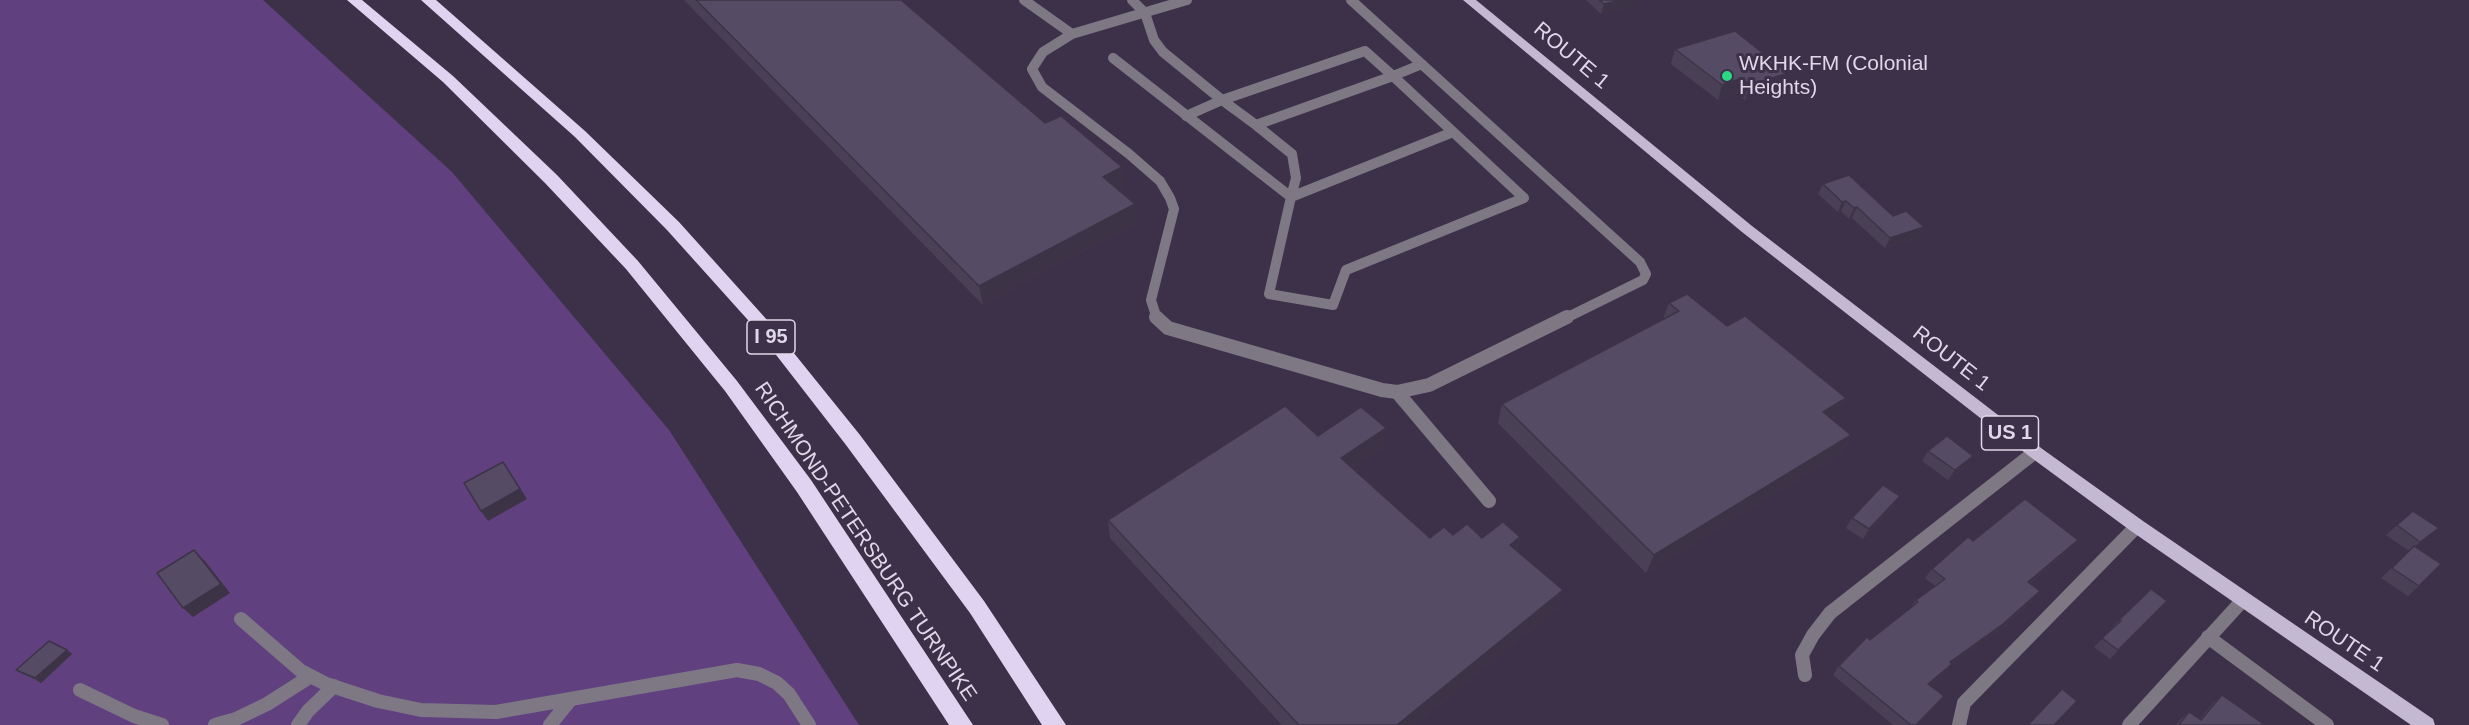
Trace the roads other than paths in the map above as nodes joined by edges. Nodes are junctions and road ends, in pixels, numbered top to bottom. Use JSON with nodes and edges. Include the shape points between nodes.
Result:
{"nodes":[{"id":1,"x":354,"y":0,"type":"edge"},
{"id":2,"x":428,"y":0,"type":"edge"},
{"id":3,"x":1024,"y":0,"type":"edge"},
{"id":4,"x":1132,"y":0,"type":"edge"},
{"id":5,"x":1187,"y":0,"type":"edge"},
{"id":6,"x":1351,"y":0,"type":"edge"},
{"id":7,"x":1469,"y":0,"type":"edge"},
{"id":8,"x":1145,"y":13,"type":"junction"},
{"id":9,"x":1072,"y":34,"type":"junction"},
{"id":10,"x":1113,"y":58,"type":"dead end"},
{"id":11,"x":1422,"y":64,"type":"junction"},
{"id":12,"x":1393,"y":76,"type":"junction"},
{"id":13,"x":1221,"y":100,"type":"junction"},
{"id":14,"x":1186,"y":116,"type":"junction"},
{"id":15,"x":1256,"y":125,"type":"junction"},
{"id":16,"x":1453,"y":132,"type":"junction"},
{"id":17,"x":1291,"y":197,"type":"junction"},
{"id":18,"x":1397,"y":392,"type":"junction"},
{"id":19,"x":2035,"y":452,"type":"junction"},
{"id":20,"x":1489,"y":501,"type":"dead end"},
{"id":21,"x":2137,"y":526,"type":"junction"},
{"id":22,"x":2243,"y":600,"type":"junction"},
{"id":23,"x":241,"y":619,"type":"dead end"},
{"id":24,"x":2208,"y":637,"type":"junction"},
{"id":25,"x":1805,"y":675,"type":"dead end"},
{"id":26,"x":311,"y":676,"type":"junction"},
{"id":27,"x":334,"y":686,"type":"junction"},
{"id":28,"x":80,"y":690,"type":"dead end"},
{"id":29,"x":571,"y":699,"type":"junction"},
{"id":30,"x":162,"y":725,"type":"edge"},
{"id":31,"x":214,"y":725,"type":"edge"},
{"id":32,"x":298,"y":725,"type":"edge"},
{"id":33,"x":550,"y":725,"type":"edge"},
{"id":34,"x":809,"y":725,"type":"edge"},
{"id":35,"x":962,"y":725,"type":"edge"},
{"id":36,"x":1055,"y":725,"type":"edge"},
{"id":37,"x":1959,"y":725,"type":"edge"},
{"id":38,"x":2129,"y":725,"type":"edge"},
{"id":39,"x":2327,"y":725,"type":"edge"},
{"id":40,"x":2426,"y":725,"type":"edge"}],
"edges":[{"from":1,"to":35,"type":"highway","name":"RICHMOND-PETERSBURG TURNPIKE","via":[[448,79],[551,178],[632,266],[731,386],[804,486]]},
{"from":2,"to":36,"type":"highway","name":"RICHMOND-PETERSBURG TURNPIKE","number":"I 95","via":[[580,134],[673,226],[762,325],[977,607]]},
{"from":3,"to":9,"type":"street"},
{"from":4,"to":8,"type":"street"},
{"from":5,"to":8,"type":"street"},
{"from":6,"to":11,"type":"street"},
{"from":7,"to":19,"type":"main road","name":"ROUTE 1","number":"US 1","via":[[1738,222]]},
{"from":8,"to":9,"type":"street"},
{"from":8,"to":13,"type":"street","via":[[1154,40],[1163,52]]},
{"from":9,"to":18,"type":"street","via":[[1043,52],[1032,69],[1042,87],[1129,154],[1160,181],[1170,198],[1174,209],[1151,300],[1158,321],[1168,328]]},
{"from":10,"to":14,"type":"street"},
{"from":11,"to":12,"type":"street"},
{"from":11,"to":18,"type":"street","via":[[1640,262],[1646,274],[1643,280],[1429,385]]},
{"from":12,"to":13,"type":"street","via":[[1365,51]]},
{"from":12,"to":15,"type":"street"},
{"from":12,"to":16,"type":"street"},
{"from":13,"to":14,"type":"street"},
{"from":13,"to":15,"type":"street"},
{"from":14,"to":17,"type":"street"},
{"from":15,"to":17,"type":"street","via":[[1292,154],[1296,178]]},
{"from":16,"to":17,"type":"street"},
{"from":16,"to":17,"type":"street","via":[[1524,198],[1346,270],[1333,305],[1269,294]]},
{"from":18,"to":20,"type":"street"},
{"from":19,"to":21,"type":"main road","name":"ROUTE 1","number":"US 1"},
{"from":19,"to":25,"type":"street","via":[[1830,613],[1802,655]]},
{"from":21,"to":22,"type":"main road","name":"ROUTE 1","number":"US 1"},
{"from":21,"to":37,"type":"street","via":[[1964,703]]},
{"from":22,"to":24,"type":"street"},
{"from":22,"to":40,"type":"main road","name":"ROUTE 1","number":"US 1"},
{"from":23,"to":26,"type":"street"},
{"from":24,"to":38,"type":"street"},
{"from":24,"to":39,"type":"street"},
{"from":26,"to":27,"type":"street"},
{"from":26,"to":31,"type":"street","via":[[267,704]]},
{"from":27,"to":29,"type":"street","via":[[421,710],[467,713]]},
{"from":27,"to":32,"type":"street"},
{"from":28,"to":30,"type":"street"},
{"from":29,"to":33,"type":"street"},
{"from":29,"to":34,"type":"street","via":[[737,670],[777,683]]}]}
